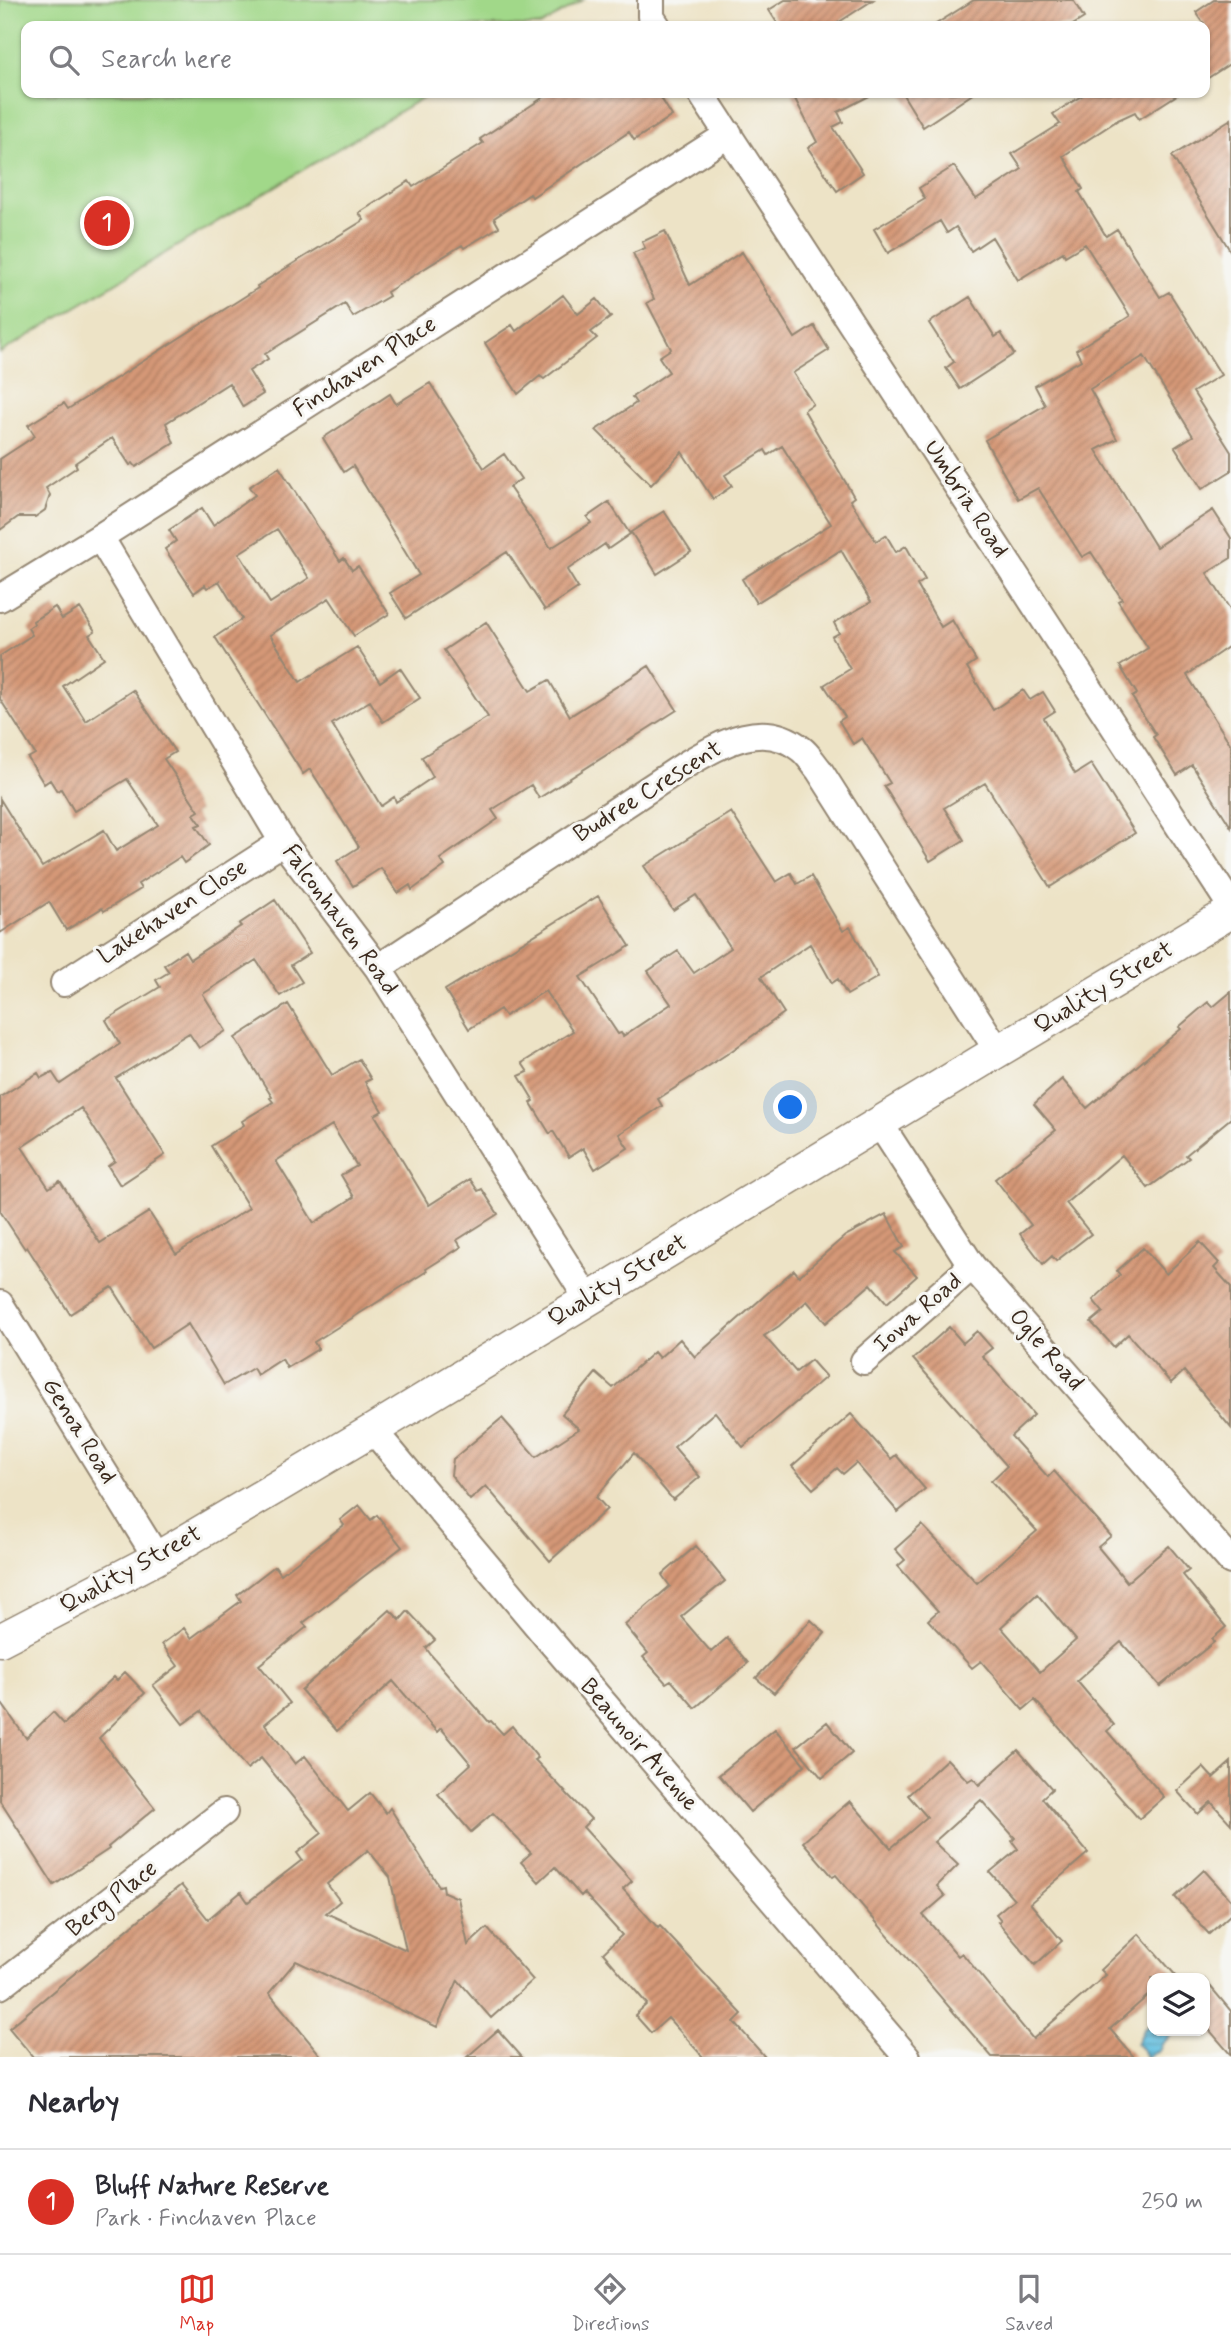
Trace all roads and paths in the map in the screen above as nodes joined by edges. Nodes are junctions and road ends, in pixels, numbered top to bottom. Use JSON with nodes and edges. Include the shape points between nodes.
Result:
{"nodes":[{"id":1,"x":651,"y":0,"type":"edge"},
{"id":2,"x":654,"y":21,"type":"edge"},
{"id":3,"x":704,"y":98,"type":"edge"},
{"id":4,"x":729,"y":134,"type":"junction"},
{"id":5,"x":100,"y":537,"type":"junction"},
{"id":6,"x":0,"y":598,"type":"edge"},
{"id":7,"x":283,"y":842,"type":"junction"},
{"id":8,"x":1231,"y":906,"type":"edge"},
{"id":9,"x":1231,"y":912,"type":"edge"},
{"id":10,"x":378,"y":968,"type":"junction"},
{"id":11,"x":64,"y":984,"type":"dead end"},
{"id":12,"x":998,"y":1051,"type":"junction"},
{"id":13,"x":880,"y":1124,"type":"junction"},
{"id":14,"x":972,"y":1266,"type":"junction"},
{"id":15,"x":588,"y":1299,"type":"junction"},
{"id":16,"x":0,"y":1304,"type":"edge"},
{"id":17,"x":864,"y":1361,"type":"dead end"},
{"id":18,"x":373,"y":1430,"type":"junction"},
{"id":19,"x":158,"y":1558,"type":"junction"},
{"id":20,"x":1231,"y":1562,"type":"edge"},
{"id":21,"x":0,"y":1640,"type":"edge"},
{"id":22,"x":225,"y":1812,"type":"dead end"},
{"id":23,"x":0,"y":1986,"type":"edge"},
{"id":24,"x":907,"y":2057,"type":"edge"}],
"edges":[{"from":1,"to":2,"type":"street"},
{"from":3,"to":4,"type":"street","name":"Umbria Road"},
{"from":4,"to":5,"type":"street","name":"Finchaven Place"},
{"from":4,"to":8,"type":"street","name":"Umbria Road"},
{"from":5,"to":6,"type":"street","name":"Finchaven Place"},
{"from":5,"to":7,"type":"street","name":"Falconhaven Road"},
{"from":7,"to":10,"type":"street","name":"Falconhaven Road"},
{"from":7,"to":11,"type":"street","name":"Lakehaven Close"},
{"from":9,"to":12,"type":"street","name":"Quality Street"},
{"from":10,"to":12,"type":"street","name":"Budree Crescent","via":[[685,765],[724,742],[765,734],[802,750],[819,770]]},
{"from":10,"to":15,"type":"street","name":"Falconhaven Road"},
{"from":12,"to":13,"type":"street","name":"Quality Street"},
{"from":13,"to":14,"type":"street","name":"Ogle Road"},
{"from":13,"to":15,"type":"street","name":"Quality Street"},
{"from":14,"to":17,"type":"street","name":"Iowa Road"},
{"from":14,"to":20,"type":"street","name":"Ogle Road"},
{"from":15,"to":18,"type":"street","name":"Quality Street"},
{"from":16,"to":19,"type":"street","name":"Genoa Road"},
{"from":18,"to":19,"type":"street","name":"Quality Street"},
{"from":18,"to":24,"type":"street","name":"Beaunoir Avenue"},
{"from":19,"to":21,"type":"street","name":"Quality Street"},
{"from":22,"to":23,"type":"street","name":"Berg Place"}]}
